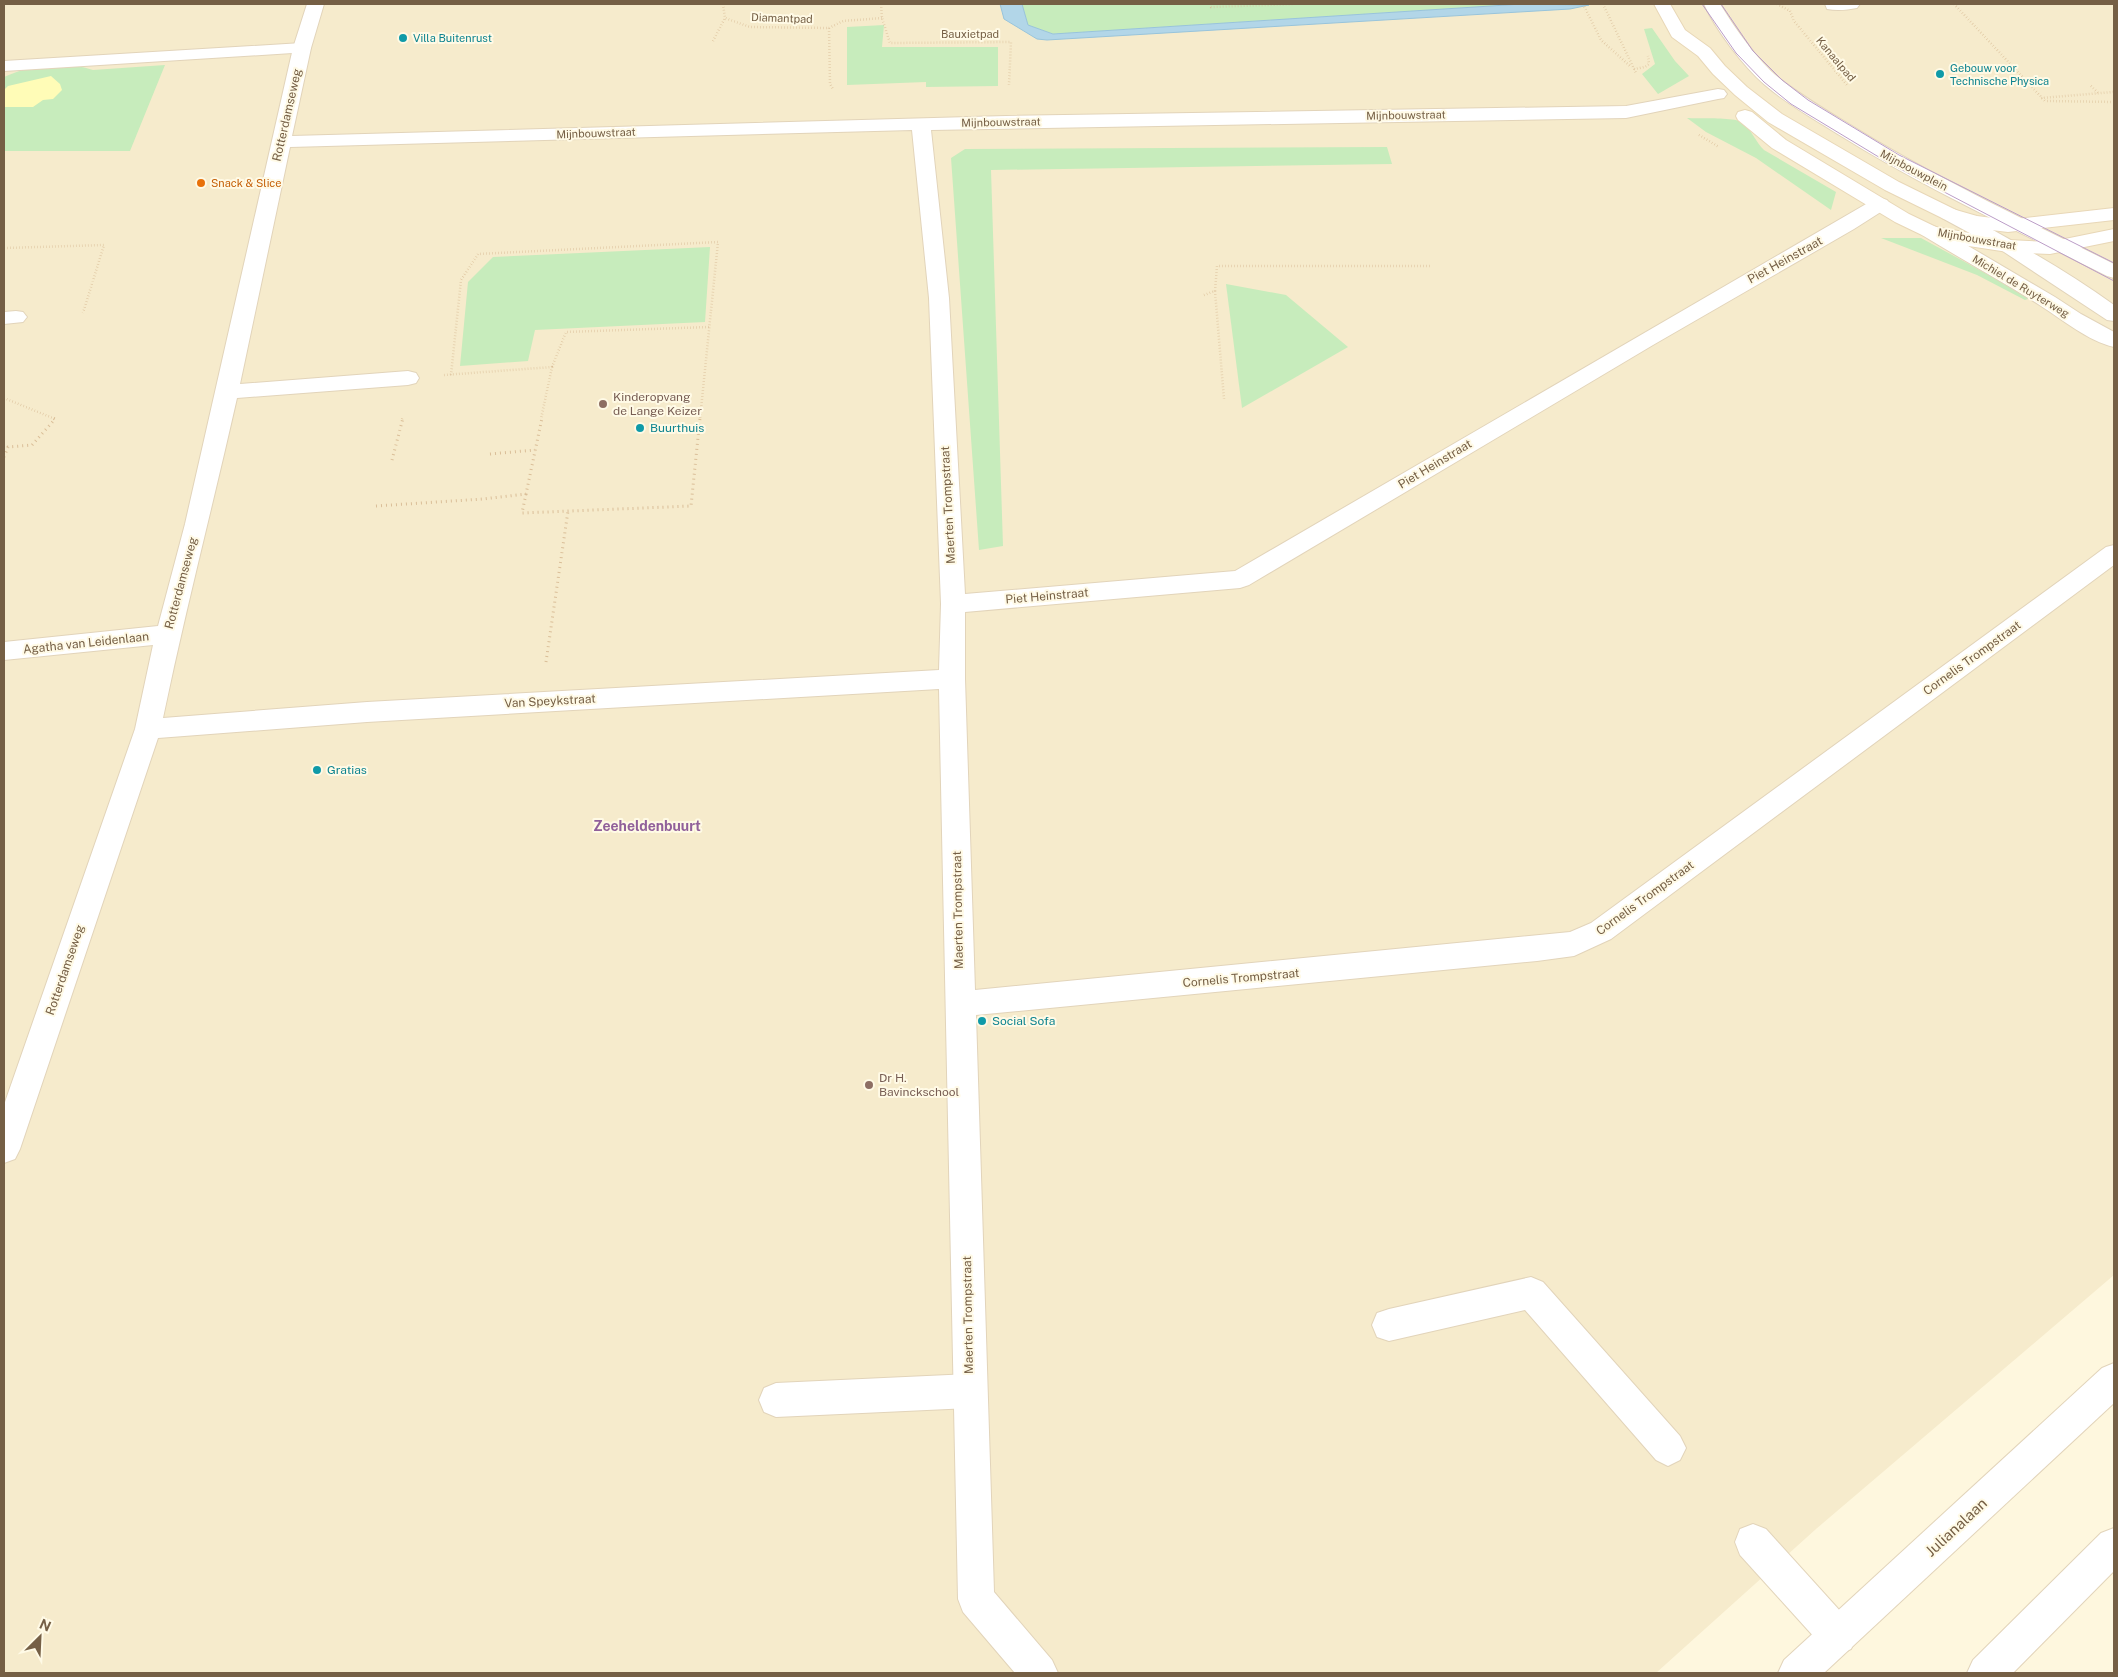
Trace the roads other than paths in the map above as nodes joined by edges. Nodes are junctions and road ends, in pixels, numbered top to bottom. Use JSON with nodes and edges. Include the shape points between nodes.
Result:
{"nodes":[{"id":1,"x":315,"y":4,"type":"edge"},
{"id":2,"x":1662,"y":4,"type":"edge"},
{"id":3,"x":1712,"y":4,"type":"edge"},
{"id":4,"x":1851,"y":4,"type":"edge"},
{"id":5,"x":1833,"y":5,"type":"edge"},
{"id":6,"x":1678,"y":32,"type":"junction"},
{"id":7,"x":302,"y":48,"type":"junction"},
{"id":8,"x":1688,"y":62,"type":"dead end"},
{"id":9,"x":4,"y":66,"type":"edge"},
{"id":10,"x":921,"y":124,"type":"junction"},
{"id":11,"x":282,"y":142,"type":"junction"},
{"id":12,"x":1880,"y":204,"type":"junction"},
{"id":13,"x":1949,"y":214,"type":"junction"},
{"id":14,"x":2114,"y":214,"type":"edge"},
{"id":15,"x":2024,"y":226,"type":"junction"},
{"id":16,"x":1929,"y":231,"type":"junction"},
{"id":17,"x":2114,"y":235,"type":"edge"},
{"id":18,"x":2008,"y":246,"type":"junction"},
{"id":19,"x":2063,"y":246,"type":"junction"},
{"id":20,"x":2114,"y":272,"type":"edge"},
{"id":21,"x":2114,"y":315,"type":"edge"},
{"id":22,"x":2114,"y":340,"type":"edge"},
{"id":23,"x":408,"y":378,"type":"road end"},
{"id":24,"x":227,"y":392,"type":"junction"},
{"id":25,"x":2114,"y":553,"type":"edge"},
{"id":26,"x":952,"y":604,"type":"junction"},
{"id":27,"x":168,"y":634,"type":"junction"},
{"id":28,"x":4,"y":651,"type":"edge"},
{"id":29,"x":952,"y":679,"type":"junction"},
{"id":30,"x":148,"y":729,"type":"junction"},
{"id":31,"x":960,"y":1004,"type":"junction"},
{"id":32,"x":5,"y":1139,"type":"edge"},
{"id":33,"x":1389,"y":1326,"type":"dead end"},
{"id":34,"x":2114,"y":1380,"type":"edge"},
{"id":35,"x":970,"y":1390,"type":"junction"},
{"id":36,"x":776,"y":1400,"type":"dead end"},
{"id":37,"x":1668,"y":1448,"type":"dead end"},
{"id":38,"x":1752,"y":1542,"type":"dead end"},
{"id":39,"x":2114,"y":1546,"type":"edge"},
{"id":40,"x":1838,"y":1636,"type":"junction"},
{"id":41,"x":1039,"y":1673,"type":"edge"},
{"id":42,"x":1798,"y":1673,"type":"edge"},
{"id":43,"x":1986,"y":1673,"type":"edge"}],
"edges":[{"from":1,"to":7,"type":"street","name":"Rotterdamseweg"},
{"from":2,"to":6,"type":"street"},
{"from":3,"to":15,"type":"street","name":"Mijnbouwplein","via":[[1745,52],[1771,81],[1837,127],[1892,159]]},
{"from":4,"to":5,"type":"street"},
{"from":6,"to":8,"type":"street","via":[[1678,49]]},
{"from":6,"to":13,"type":"street","name":"Mijnbouwplein","via":[[1775,118],[1892,186]]},
{"from":7,"to":9,"type":"street"},
{"from":7,"to":11,"type":"street","name":"Rotterdamseweg"},
{"from":10,"to":11,"type":"street","name":"Mijnbouwstraat"},
{"from":10,"to":12,"type":"street","name":"Mijnbouwstraat","via":[[1626,112],[1663,106],[1712,88],[1779,144]]},
{"from":10,"to":26,"type":"street","name":"Maerten Trompstraat","via":[[939,298]]},
{"from":11,"to":24,"type":"street","name":"Rotterdamseweg"},
{"from":12,"to":16,"type":"street"},
{"from":12,"to":26,"type":"street","name":"Piet Heinstraat","via":[[1240,579]]},
{"from":13,"to":15,"type":"street","name":"Mijnbouwstraat","via":[[1975,222]]},
{"from":13,"to":18,"type":"street","name":"Mijnbouwplein"},
{"from":14,"to":15,"type":"street","name":"Mijnbouwstraat"},
{"from":15,"to":19,"type":"street","name":"Mijnbouwplein"},
{"from":16,"to":18,"type":"street","name":"Mijnbouwstraat"},
{"from":16,"to":22,"type":"street","name":"Michiel de Ruyterweg"},
{"from":17,"to":19,"type":"street","name":"Mijnbouwstraat"},
{"from":18,"to":19,"type":"street","name":"Mijnbouwstraat"},
{"from":18,"to":21,"type":"street","name":"Michiel de Ruyterweg"},
{"from":19,"to":20,"type":"street"},
{"from":23,"to":24,"type":"street"},
{"from":24,"to":27,"type":"street","name":"Rotterdamseweg"},
{"from":25,"to":31,"type":"street","name":"Cornelis Trompstraat","via":[[1602,931],[1574,944]]},
{"from":26,"to":29,"type":"street","name":"Maerten Trompstraat"},
{"from":27,"to":28,"type":"street","name":"Agatha van Leidenlaan"},
{"from":27,"to":30,"type":"street","name":"Rotterdamseweg"},
{"from":29,"to":30,"type":"street","name":"Van Speykstraat","via":[[540,701]]},
{"from":29,"to":31,"type":"street","name":"Maerten Trompstraat"},
{"from":30,"to":32,"type":"street","name":"Rotterdamseweg"},
{"from":31,"to":35,"type":"street","name":"Maerten Trompstraat"},
{"from":33,"to":37,"type":"street","via":[[1531,1293]]},
{"from":34,"to":40,"type":"street","name":"Julianalaan"},
{"from":35,"to":36,"type":"street"},
{"from":35,"to":41,"type":"street","name":"Maerten Trompstraat","via":[[976,1599]]},
{"from":38,"to":40,"type":"street"},
{"from":39,"to":43,"type":"street"},
{"from":40,"to":42,"type":"street","name":"Julianalaan"}]}
